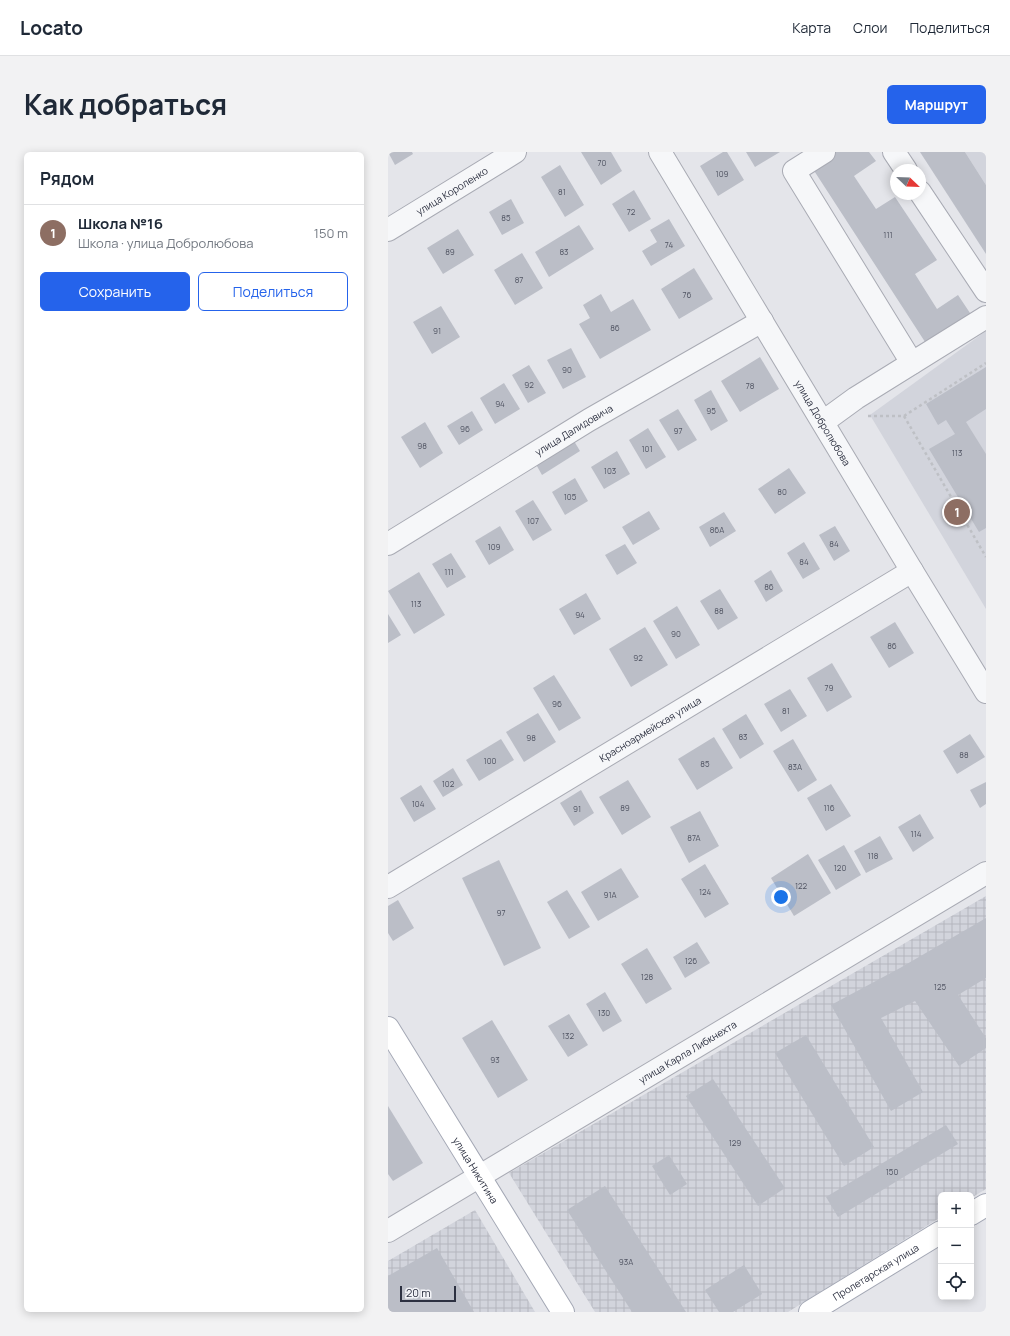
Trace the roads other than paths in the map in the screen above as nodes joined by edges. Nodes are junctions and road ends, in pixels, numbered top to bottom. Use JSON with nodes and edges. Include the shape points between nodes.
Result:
{"nodes":[{"id":1,"x":515,"y":152,"type":"edge"},
{"id":2,"x":660,"y":152,"type":"edge"},
{"id":3,"x":824,"y":152,"type":"edge"},
{"id":4,"x":894,"y":152,"type":"edge"},
{"id":5,"x":902,"y":164,"type":"edge"},
{"id":6,"x":925,"y":200,"type":"edge"},
{"id":7,"x":388,"y":230,"type":"edge"},
{"id":8,"x":986,"y":291,"type":"edge"},
{"id":9,"x":986,"y":318,"type":"edge"},
{"id":10,"x":762,"y":321,"type":"junction"},
{"id":11,"x":912,"y":363,"type":"junction"},
{"id":12,"x":823,"y":422,"type":"junction"},
{"id":13,"x":388,"y":544,"type":"edge"},
{"id":14,"x":912,"y":571,"type":"junction"},
{"id":15,"x":986,"y":692,"type":"edge"},
{"id":16,"x":986,"y":873,"type":"edge"},
{"id":17,"x":388,"y":887,"type":"edge"},
{"id":18,"x":388,"y":1028,"type":"edge"},
{"id":19,"x":478,"y":1176,"type":"junction"},
{"id":20,"x":986,"y":1205,"type":"edge"},
{"id":21,"x":974,"y":1212,"type":"edge"},
{"id":22,"x":388,"y":1231,"type":"edge"},
{"id":23,"x":938,"y":1234,"type":"edge"},
{"id":24,"x":563,"y":1312,"type":"edge"},
{"id":25,"x":810,"y":1312,"type":"edge"}],
"edges":[{"from":1,"to":7,"type":"street","name":"улица Короленко"},
{"from":2,"to":10,"type":"street","name":"улица Добролюбова"},
{"from":3,"to":11,"type":"street","via":[[794,171]]},
{"from":4,"to":5,"type":"street"},
{"from":6,"to":8,"type":"street"},
{"from":9,"to":11,"type":"street"},
{"from":10,"to":12,"type":"street","name":"улица Добролюбова"},
{"from":10,"to":13,"type":"street","name":"улица Далидовича","via":[[589,420]]},
{"from":11,"to":12,"type":"street"},
{"from":12,"to":14,"type":"street","name":"улица Добролюбова"},
{"from":14,"to":15,"type":"street","name":"улица Добролюбова"},
{"from":14,"to":17,"type":"street","name":"Красноармейская улица"},
{"from":16,"to":19,"type":"street","name":"улица Карла Либкнехта"},
{"from":18,"to":19,"type":"main road","name":"улица Никитина"},
{"from":19,"to":22,"type":"street","name":"улица Карла Либкнехта"},
{"from":19,"to":24,"type":"main road","name":"улица Никитина"},
{"from":20,"to":21,"type":"main road"},
{"from":23,"to":25,"type":"main road","name":"Пролетарская улица"}]}
